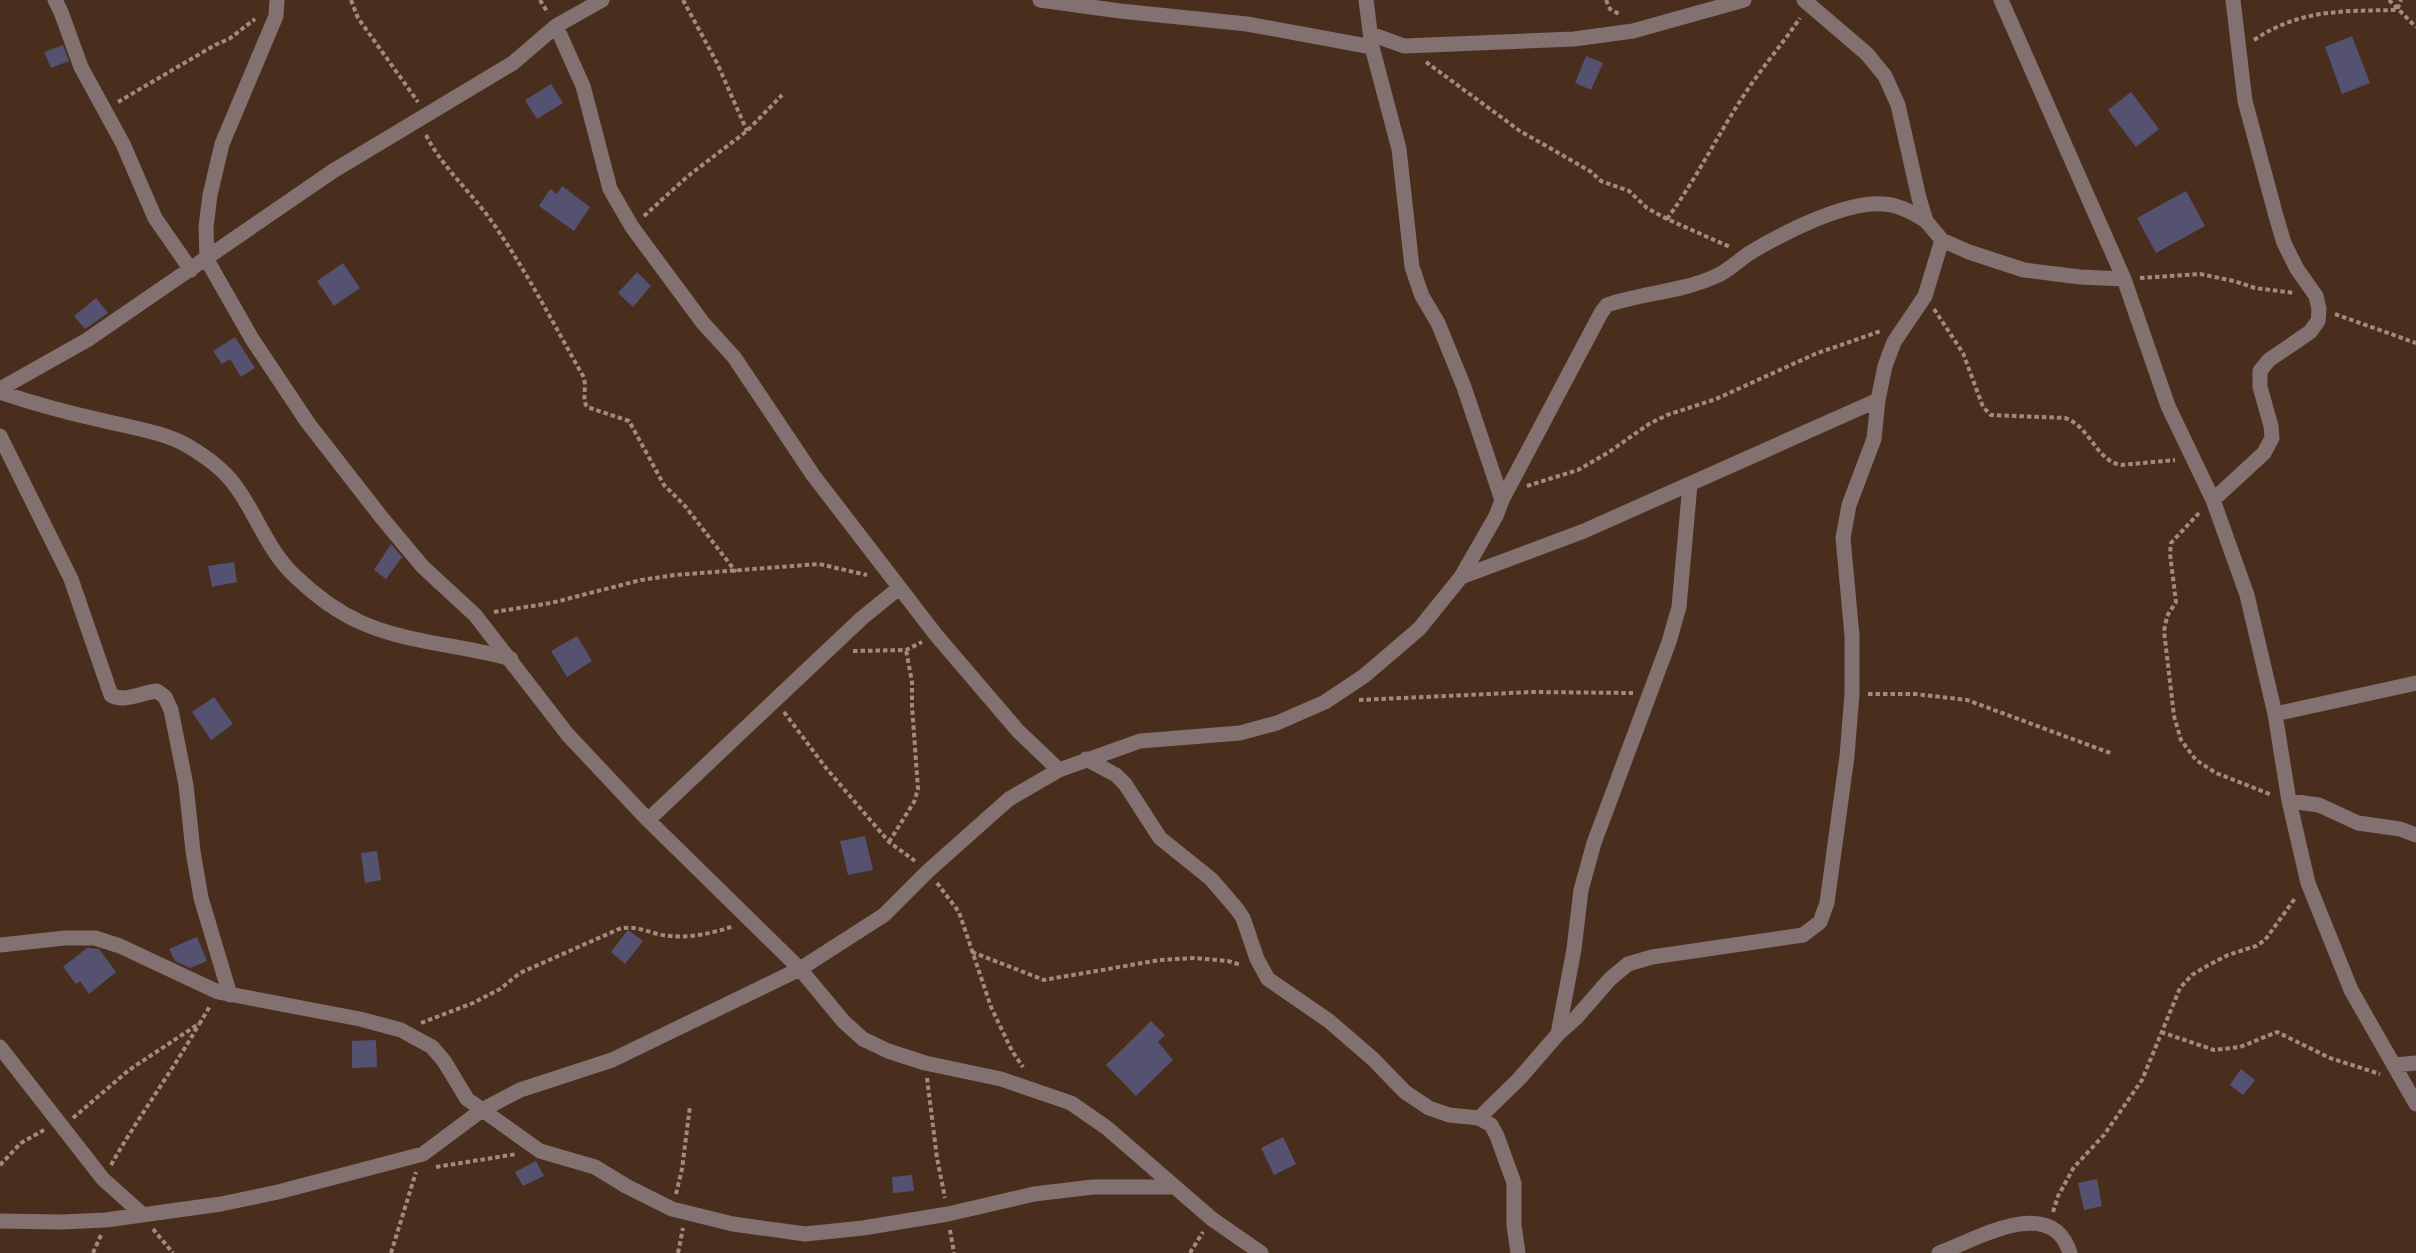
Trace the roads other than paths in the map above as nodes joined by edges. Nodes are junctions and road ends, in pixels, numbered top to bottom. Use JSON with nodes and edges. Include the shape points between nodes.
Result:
{"nodes":[{"id":1,"x":54,"y":0,"type":"edge"},
{"id":2,"x":602,"y":0,"type":"edge"},
{"id":3,"x":1040,"y":0,"type":"edge"},
{"id":4,"x":1366,"y":0,"type":"edge"},
{"id":5,"x":1744,"y":0,"type":"edge"},
{"id":6,"x":2001,"y":0,"type":"edge"},
{"id":7,"x":2233,"y":0,"type":"edge"},
{"id":8,"x":277,"y":1,"type":"edge"},
{"id":9,"x":1807,"y":3,"type":"edge"},
{"id":10,"x":556,"y":26,"type":"junction"},
{"id":11,"x":1371,"y":41,"type":"junction"},
{"id":12,"x":1926,"y":221,"type":"junction"},
{"id":13,"x":1942,"y":240,"type":"junction"},
{"id":14,"x":207,"y":260,"type":"junction"},
{"id":15,"x":191,"y":270,"type":"junction"},
{"id":16,"x":2124,"y":279,"type":"junction"},
{"id":17,"x":0,"y":390,"type":"edge"},
{"id":18,"x":1878,"y":400,"type":"junction"},
{"id":19,"x":0,"y":436,"type":"edge"},
{"id":20,"x":1690,"y":483,"type":"junction"},
{"id":21,"x":1504,"y":496,"type":"junction"},
{"id":22,"x":2213,"y":500,"type":"junction"},
{"id":23,"x":1461,"y":577,"type":"junction"},
{"id":24,"x":897,"y":585,"type":"junction"},
{"id":25,"x":511,"y":659,"type":"junction"},
{"id":26,"x":2416,"y":683,"type":"edge"},
{"id":27,"x":2275,"y":714,"type":"junction"},
{"id":28,"x":1086,"y":759,"type":"junction"},
{"id":29,"x":1059,"y":770,"type":"junction"},
{"id":30,"x":2289,"y":801,"type":"junction"},
{"id":31,"x":648,"y":820,"type":"junction"},
{"id":32,"x":2416,"y":835,"type":"edge"},
{"id":33,"x":0,"y":945,"type":"edge"},
{"id":34,"x":800,"y":969,"type":"junction"},
{"id":35,"x":224,"y":994,"type":"junction"},
{"id":36,"x":1558,"y":1034,"type":"junction"},
{"id":37,"x":0,"y":1047,"type":"edge"},
{"id":38,"x":2416,"y":1063,"type":"edge"},
{"id":39,"x":2395,"y":1065,"type":"junction"},
{"id":40,"x":2416,"y":1104,"type":"edge"},
{"id":41,"x":482,"y":1110,"type":"junction"},
{"id":42,"x":1479,"y":1118,"type":"junction"},
{"id":43,"x":1174,"y":1187,"type":"junction"},
{"id":44,"x":142,"y":1214,"type":"junction"},
{"id":45,"x":0,"y":1221,"type":"edge"},
{"id":46,"x":1261,"y":1253,"type":"edge"},
{"id":47,"x":1518,"y":1253,"type":"edge"},
{"id":48,"x":1939,"y":1253,"type":"edge"},
{"id":49,"x":2070,"y":1253,"type":"edge"}],
"edges":[{"from":1,"to":15,"type":"street","via":[[81,67],[123,144],[155,218]]},
{"from":2,"to":10,"type":"street"},
{"from":3,"to":11,"type":"street"},
{"from":4,"to":11,"type":"street"},
{"from":5,"to":11,"type":"street","via":[[1607,36],[1404,46]]},
{"from":6,"to":16,"type":"street"},
{"from":7,"to":22,"type":"street","via":[[2245,101],[2284,243],[2318,302],[2318,321],[2310,332],[2269,360],[2260,371],[2272,438],[2264,453]]},
{"from":8,"to":14,"type":"street","via":[[276,16],[222,144],[210,195]]},
{"from":9,"to":12,"type":"street","via":[[1867,54],[1885,76],[1898,105]]},
{"from":10,"to":14,"type":"street","via":[[513,63],[333,171]]},
{"from":10,"to":24,"type":"street","via":[[583,86],[610,189],[632,227],[703,323],[734,357],[813,475]]},
{"from":11,"to":21,"type":"street","via":[[1399,149],[1412,267],[1464,387]]},
{"from":12,"to":13,"type":"street"},
{"from":12,"to":21,"type":"street","via":[[1908,210],[1885,204],[1852,205],[1749,254],[1717,276],[1607,304]]},
{"from":13,"to":16,"type":"street","via":[[2024,270]]},
{"from":13,"to":18,"type":"street","via":[[1925,296],[1894,342]]},
{"from":14,"to":15,"type":"street"},
{"from":14,"to":25,"type":"street","via":[[252,339],[308,423],[423,567],[475,615]]},
{"from":15,"to":17,"type":"street","via":[[87,340]]},
{"from":16,"to":22,"type":"street","via":[[2168,406]]},
{"from":17,"to":25,"type":"street","via":[[39,406],[153,432],[186,445],[219,467],[234,484],[264,539],[296,578],[336,608],[361,622],[397,634]]},
{"from":18,"to":20,"type":"street"},
{"from":18,"to":36,"type":"street","via":[[1874,439],[1849,505],[1843,538],[1852,636],[1852,694],[1827,903],[1820,922],[1803,935],[1628,964]]},
{"from":19,"to":35,"type":"street","via":[[71,579],[111,694],[123,698],[157,691],[171,710],[201,897]]},
{"from":20,"to":23,"type":"street","via":[[1584,531]]},
{"from":20,"to":36,"type":"street","via":[[1679,607],[1591,852],[1581,890]]},
{"from":21,"to":23,"type":"street"},
{"from":22,"to":27,"type":"street","via":[[2247,595]]},
{"from":23,"to":28,"type":"street","via":[[1419,629],[1364,676],[1325,702],[1277,723],[1240,733],[1140,741]]},
{"from":24,"to":29,"type":"street","via":[[1018,731]]},
{"from":24,"to":31,"type":"street"},
{"from":25,"to":31,"type":"street","via":[[568,735]]},
{"from":26,"to":27,"type":"street"},
{"from":27,"to":30,"type":"street"},
{"from":28,"to":29,"type":"street"},
{"from":28,"to":42,"type":"street","via":[[1125,784],[1160,838],[1211,879],[1236,908],[1268,979],[1329,1021],[1405,1092],[1449,1115]]},
{"from":29,"to":34,"type":"street","via":[[1009,799],[885,915]]},
{"from":30,"to":32,"type":"street","via":[[2319,805],[2358,823],[2400,828]]},
{"from":30,"to":39,"type":"street","via":[[2308,883],[2351,990]]},
{"from":31,"to":34,"type":"street"},
{"from":33,"to":35,"type":"street","via":[[96,938]]},
{"from":34,"to":41,"type":"street","via":[[612,1060],[520,1090]]},
{"from":34,"to":43,"type":"street","via":[[863,1039],[888,1052],[1001,1079],[1071,1103],[1107,1128]]},
{"from":35,"to":41,"type":"street","via":[[401,1030],[432,1047],[462,1093]]},
{"from":36,"to":42,"type":"street"},
{"from":37,"to":44,"type":"street","via":[[103,1179]]},
{"from":38,"to":39,"type":"street"},
{"from":39,"to":40,"type":"street"},
{"from":41,"to":43,"type":"street","via":[[540,1151],[595,1167],[679,1211],[733,1224],[805,1233],[948,1214],[1064,1190]]},
{"from":41,"to":44,"type":"street","via":[[423,1154],[278,1192]]},
{"from":42,"to":47,"type":"street","via":[[1491,1125],[1510,1168]]},
{"from":43,"to":46,"type":"street"},
{"from":44,"to":45,"type":"street","via":[[106,1220]]},
{"from":48,"to":49,"type":"street","via":[[1994,1230],[2028,1223],[2049,1225],[2059,1232]]}]}
